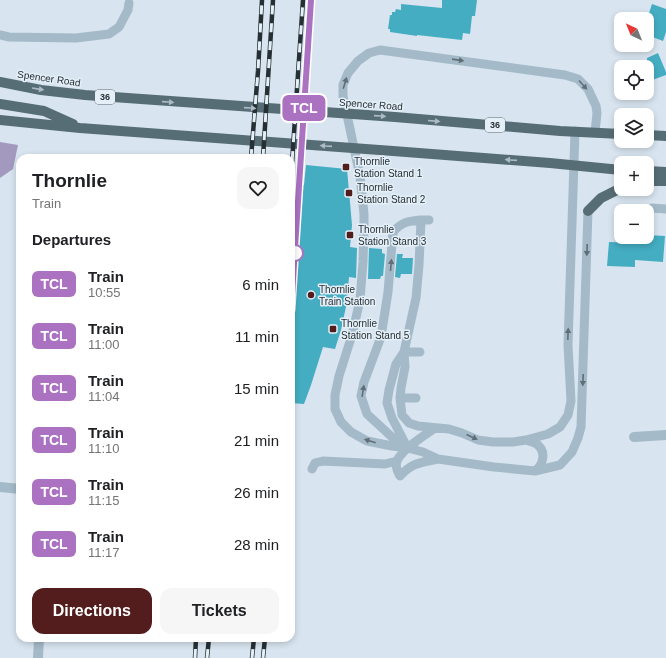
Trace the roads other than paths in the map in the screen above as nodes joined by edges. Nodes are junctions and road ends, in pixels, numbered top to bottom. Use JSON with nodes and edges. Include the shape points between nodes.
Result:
{"nodes":[{"id":1,"x":129,"y":3,"type":"dead end"},
{"id":2,"x":0,"y":35,"type":"edge"},
{"id":3,"x":0,"y":82,"type":"edge"},
{"id":4,"x":0,"y":104,"type":"edge"},
{"id":5,"x":0,"y":120,"type":"edge"},
{"id":6,"x":80,"y":128,"type":"junction"},
{"id":7,"x":574,"y":131,"type":"junction"},
{"id":8,"x":595,"y":132,"type":"junction"},
{"id":9,"x":614,"y":133,"type":"edge"},
{"id":10,"x":654,"y":135,"type":"edge"},
{"id":11,"x":666,"y":136,"type":"edge"},
{"id":12,"x":574,"y":166,"type":"junction"},
{"id":13,"x":614,"y":169,"type":"edge"},
{"id":14,"x":654,"y":171,"type":"edge"},
{"id":15,"x":666,"y":172,"type":"edge"},
{"id":16,"x":666,"y":180,"type":"edge"},
{"id":17,"x":654,"y":181,"type":"edge"},
{"id":18,"x":614,"y":192,"type":"edge"},
{"id":19,"x":654,"y":208,"type":"edge"},
{"id":20,"x":666,"y":209,"type":"edge"},
{"id":21,"x":588,"y":211,"type":"joint"},
{"id":22,"x":414,"y":308,"type":"junction"},
{"id":23,"x":424,"y":308,"type":"dead end"},
{"id":24,"x":404,"y":352,"type":"junction"},
{"id":25,"x":420,"y":352,"type":"dead end"},
{"id":26,"x":400,"y":398,"type":"junction"},
{"id":27,"x":416,"y":398,"type":"dead end"},
{"id":28,"x":435,"y":428,"type":"junction"},
{"id":29,"x":666,"y":435,"type":"edge"},
{"id":30,"x":634,"y":437,"type":"dead end"},
{"id":31,"x":526,"y":440,"type":"junction"},
{"id":32,"x":408,"y":448,"type":"junction"},
{"id":33,"x":438,"y":459,"type":"junction"},
{"id":34,"x":397,"y":461,"type":"junction"},
{"id":35,"x":312,"y":469,"type":"dead end"},
{"id":36,"x":535,"y":471,"type":"junction"},
{"id":37,"x":0,"y":488,"type":"edge"},
{"id":38,"x":16,"y":489,"type":"edge"},
{"id":39,"x":39,"y":642,"type":"edge"},
{"id":40,"x":38,"y":658,"type":"edge"}],
"edges":[{"from":1,"to":2,"type":"lane","via":[[119,27],[109,34],[76,38]]},
{"from":3,"to":7,"type":"main road","name":"Spencer Road","number":"36","one_way":true,"via":[[85,95]]},
{"from":4,"to":6,"type":"main road","via":[[44,111]]},
{"from":5,"to":6,"type":"main road"},
{"from":12,"to":6,"type":"main road","one_way":true,"via":[[393,150]]},
{"from":7,"to":8,"type":"main road","name":"Spencer Road","number":"36"},
{"from":7,"to":12,"type":"lane"},
{"from":8,"to":9,"type":"main road","name":"Spencer Road","number":"36"},
{"from":32,"to":8,"type":"lane","one_way":true,"via":[[367,441],[351,432],[341,422],[335,409],[339,376],[360,300],[363,262],[364,214],[360,176],[343,96],[343,85],[348,73],[369,53],[380,50],[565,75],[578,79],[588,89],[597,112]]},
{"from":10,"to":11,"type":"main road"},
{"from":12,"to":13,"type":"main road"},
{"from":31,"to":12,"type":"lane","one_way":true,"via":[[548,434],[560,427],[568,416],[571,402],[568,346]]},
{"from":14,"to":15,"type":"main road"},
{"from":16,"to":17,"type":"main road"},
{"from":18,"to":21,"type":"main road","via":[[601,198]]},
{"from":19,"to":20,"type":"lane"},
{"from":21,"to":36,"type":"lane","one_way":true,"via":[[581,427],[572,452],[560,464]]},
{"from":22,"to":23,"type":"lane"},
{"from":22,"to":24,"type":"lane"},
{"from":32,"to":22,"type":"lane","one_way":true,"via":[[367,414],[361,396],[381,337],[393,232],[408,221],[425,220],[423,265]]},
{"from":24,"to":25,"type":"lane"},
{"from":24,"to":26,"type":"lane","via":[[405,367]]},
{"from":24,"to":32,"type":"lane","via":[[396,364],[387,403]]},
{"from":26,"to":27,"type":"lane"},
{"from":26,"to":28,"type":"lane","via":[[402,415],[409,423]]},
{"from":28,"to":31,"type":"lane","one_way":true,"via":[[449,429],[478,440],[493,442]]},
{"from":28,"to":32,"type":"lane"},
{"from":29,"to":30,"type":"street"},
{"from":31,"to":36,"type":"lane","via":[[541,448],[542,462]]},
{"from":32,"to":33,"type":"lane"},
{"from":32,"to":34,"type":"lane"},
{"from":33,"to":34,"type":"lane","via":[[416,464],[400,476],[396,470]]},
{"from":33,"to":36,"type":"lane"},
{"from":34,"to":35,"type":"lane","via":[[385,464],[322,461],[315,463]]},
{"from":37,"to":38,"type":"street"},
{"from":39,"to":40,"type":"street"}]}
